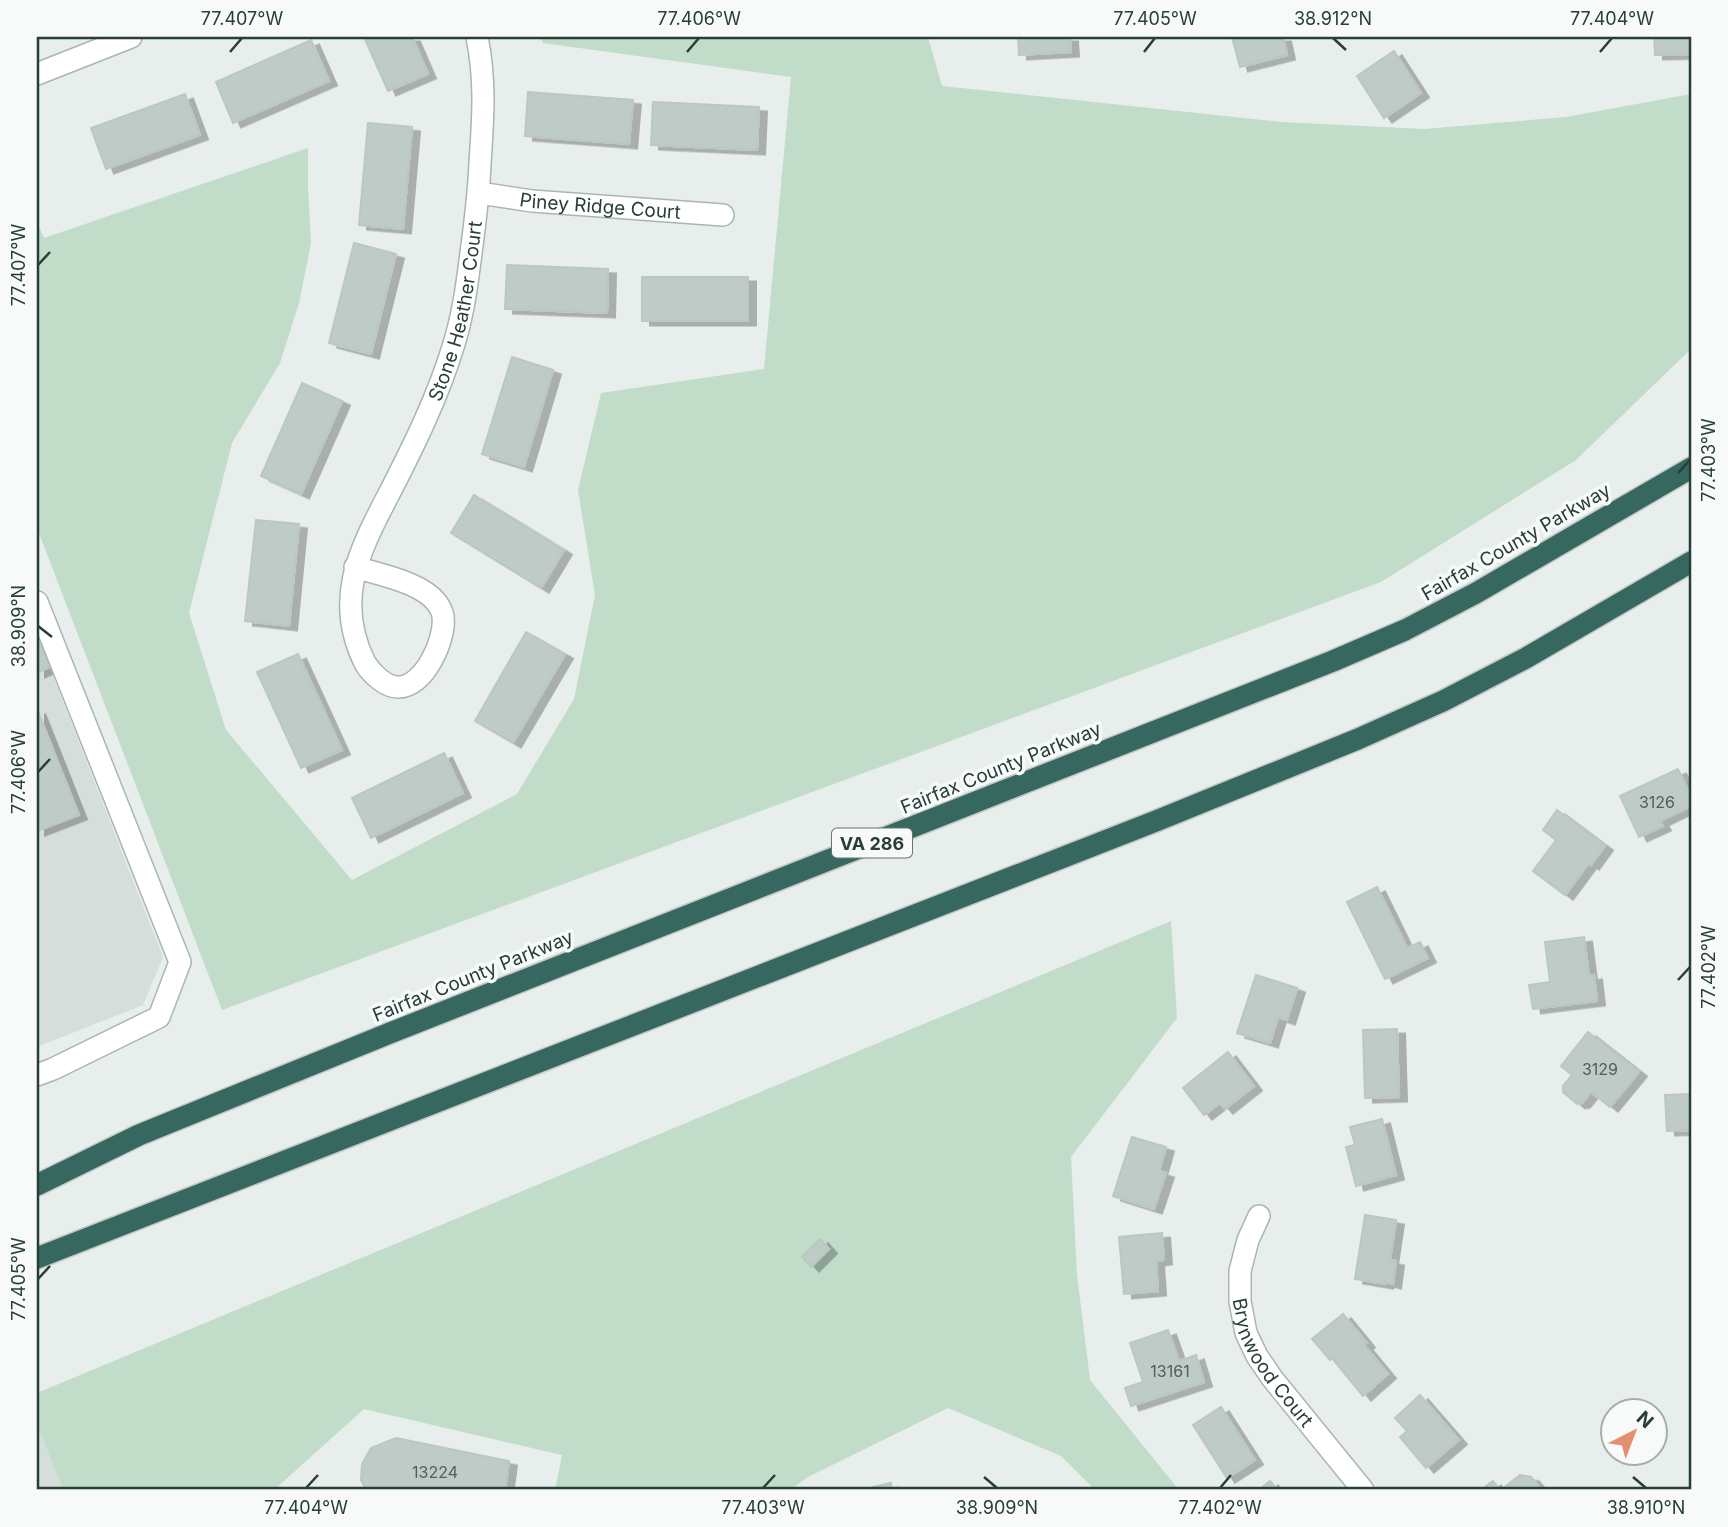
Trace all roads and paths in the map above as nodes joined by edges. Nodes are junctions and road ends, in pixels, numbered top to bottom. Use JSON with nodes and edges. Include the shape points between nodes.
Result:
{"nodes":[{"id":1,"x":131,"y":37,"type":"edge"},
{"id":2,"x":477,"y":37,"type":"edge"},
{"id":3,"x":37,"y":74,"type":"edge"},
{"id":4,"x":479,"y":193,"type":"junction"},
{"id":5,"x":723,"y":215,"type":"dead end"},
{"id":6,"x":1691,"y":468,"type":"edge"},
{"id":7,"x":1691,"y":562,"type":"edge"},
{"id":8,"x":355,"y":567,"type":"junction"},
{"id":9,"x":37,"y":602,"type":"edge"},
{"id":10,"x":37,"y":1075,"type":"edge"},
{"id":11,"x":37,"y":1185,"type":"edge"},
{"id":12,"x":1259,"y":1216,"type":"dead end"},
{"id":13,"x":37,"y":1258,"type":"edge"},
{"id":14,"x":1363,"y":1490,"type":"edge"}],
"edges":[{"from":1,"to":3,"type":"street"},
{"from":2,"to":4,"type":"street","name":"Stone Heather Court","via":[[484,107]]},
{"from":4,"to":5,"type":"street","name":"Piney Ridge Court"},
{"from":4,"to":8,"type":"street","name":"Stone Heather Court","via":[[453,348],[417,439]]},
{"from":6,"to":11,"type":"highway","name":"Fairfax County Parkway","number":"VA 286","via":[[1476,593],[1369,646],[302,1069],[139,1135]]},
{"from":7,"to":13,"type":"highway","via":[[1526,658],[1358,739]]},
{"from":8,"to":8,"type":"street","name":"Stone Heather Court","via":[[351,616],[359,650],[368,668],[383,682],[398,687],[411,683],[433,659],[444,615],[436,601],[420,589]]},
{"from":9,"to":10,"type":"street","via":[[180,962],[159,1017]]},
{"from":12,"to":14,"type":"street","name":"Brynwood Court","via":[[1240,1271],[1246,1333],[1272,1378]]}]}
